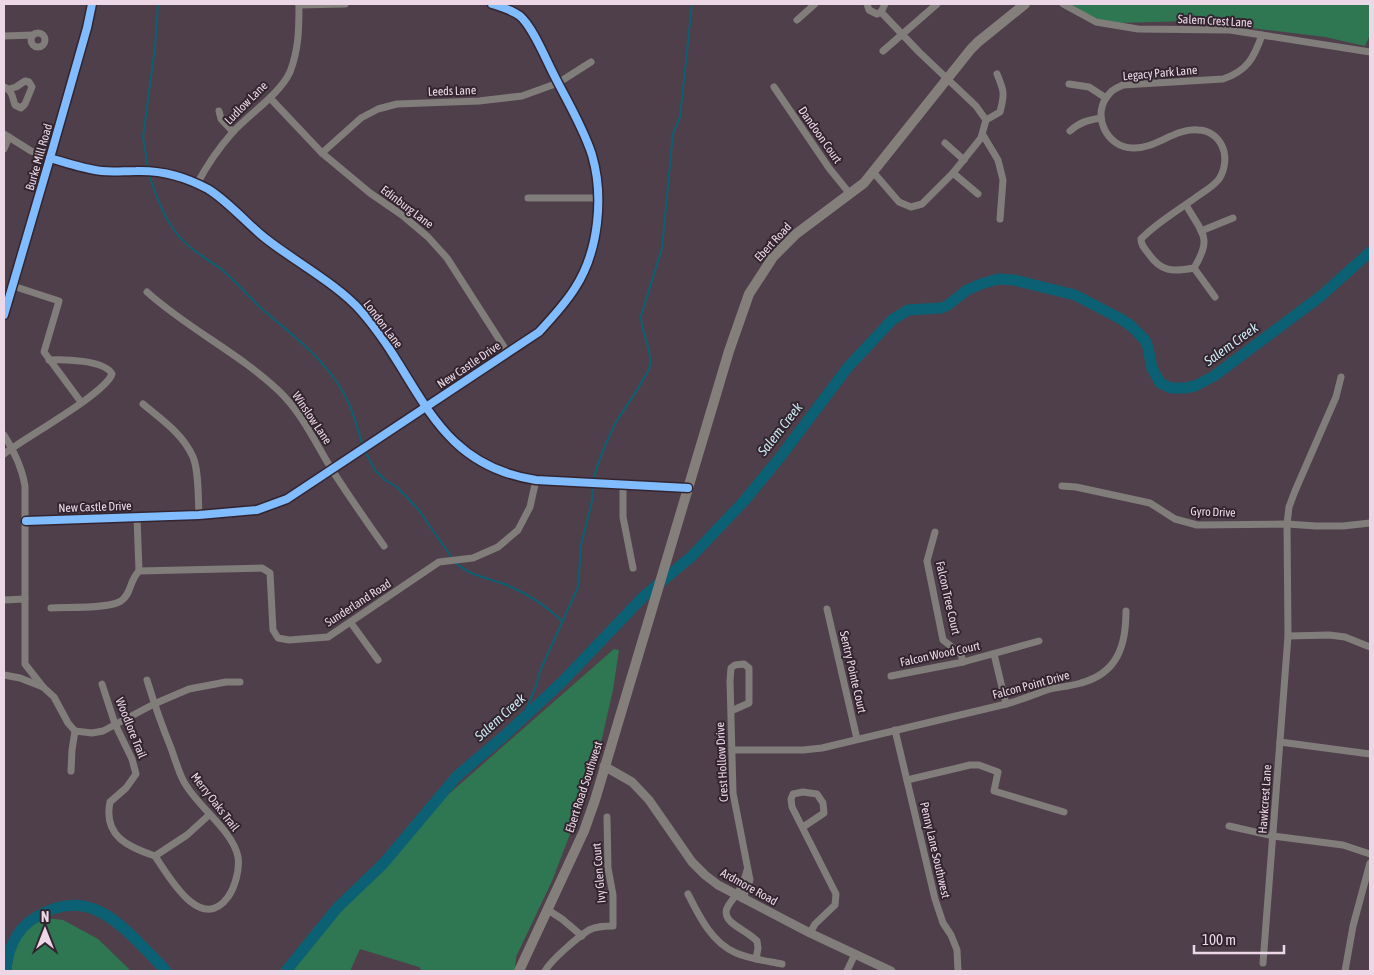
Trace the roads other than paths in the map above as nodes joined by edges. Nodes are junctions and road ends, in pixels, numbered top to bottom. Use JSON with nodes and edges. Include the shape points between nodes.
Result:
{"nodes":[{"id":1,"x":92,"y":4,"type":"edge"},
{"id":2,"x":299,"y":4,"type":"edge"},
{"id":3,"x":345,"y":4,"type":"edge"},
{"id":4,"x":492,"y":4,"type":"edge"},
{"id":5,"x":815,"y":4,"type":"edge"},
{"id":6,"x":867,"y":4,"type":"edge"},
{"id":7,"x":885,"y":4,"type":"edge"},
{"id":8,"x":937,"y":4,"type":"edge"},
{"id":9,"x":1025,"y":4,"type":"edge"},
{"id":10,"x":1063,"y":4,"type":"edge"},
{"id":11,"x":882,"y":12,"type":"junction"},
{"id":12,"x":797,"y":20,"type":"dead end"},
{"id":13,"x":902,"y":34,"type":"junction"},
{"id":14,"x":33,"y":35,"type":"dead end"},
{"id":15,"x":1262,"y":35,"type":"junction"},
{"id":16,"x":4,"y":36,"type":"edge"},
{"id":17,"x":883,"y":51,"type":"dead end"},
{"id":18,"x":1370,"y":52,"type":"edge"},
{"id":19,"x":591,"y":62,"type":"dead end"},
{"id":20,"x":997,"y":74,"type":"dead end"},
{"id":21,"x":947,"y":80,"type":"junction"},
{"id":22,"x":558,"y":83,"type":"junction"},
{"id":23,"x":1069,"y":84,"type":"dead end"},
{"id":24,"x":774,"y":87,"type":"dead end"},
{"id":25,"x":270,"y":98,"type":"junction"},
{"id":26,"x":1106,"y":98,"type":"junction"},
{"id":27,"x":219,"y":111,"type":"dead end"},
{"id":28,"x":1101,"y":118,"type":"junction"},
{"id":29,"x":986,"y":120,"type":"junction"},
{"id":30,"x":1070,"y":131,"type":"dead end"},
{"id":31,"x":233,"y":132,"type":"junction"},
{"id":32,"x":983,"y":135,"type":"junction"},
{"id":33,"x":6,"y":136,"type":"edge"},
{"id":34,"x":945,"y":143,"type":"dead end"},
{"id":35,"x":4,"y":149,"type":"edge"},
{"id":36,"x":322,"y":153,"type":"junction"},
{"id":37,"x":50,"y":158,"type":"junction"},
{"id":38,"x":964,"y":160,"type":"junction"},
{"id":39,"x":953,"y":172,"type":"junction"},
{"id":40,"x":874,"y":173,"type":"junction"},
{"id":41,"x":197,"y":184,"type":"junction"},
{"id":42,"x":850,"y":194,"type":"junction"},
{"id":43,"x":978,"y":194,"type":"dead end"},
{"id":44,"x":528,"y":198,"type":"dead end"},
{"id":45,"x":599,"y":198,"type":"junction"},
{"id":46,"x":1186,"y":204,"type":"junction"},
{"id":47,"x":1233,"y":218,"type":"dead end"},
{"id":48,"x":1000,"y":219,"type":"dead end"},
{"id":49,"x":1201,"y":231,"type":"junction"},
{"id":50,"x":1194,"y":268,"type":"junction"},
{"id":51,"x":13,"y":286,"type":"junction"},
{"id":52,"x":147,"y":292,"type":"dead end"},
{"id":53,"x":1215,"y":297,"type":"dead end"},
{"id":54,"x":4,"y":315,"type":"edge"},
{"id":55,"x":508,"y":353,"type":"junction"},
{"id":56,"x":49,"y":360,"type":"junction"},
{"id":57,"x":1340,"y":377,"type":"dead end"},
{"id":58,"x":81,"y":402,"type":"junction"},
{"id":59,"x":143,"y":404,"type":"dead end"},
{"id":60,"x":427,"y":407,"type":"junction"},
{"id":61,"x":4,"y":435,"type":"edge"},
{"id":62,"x":12,"y":448,"type":"junction"},
{"id":63,"x":4,"y":454,"type":"edge"},
{"id":64,"x":332,"y":470,"type":"junction"},
{"id":65,"x":536,"y":480,"type":"junction"},
{"id":66,"x":623,"y":484,"type":"junction"},
{"id":67,"x":1062,"y":486,"type":"dead end"},
{"id":68,"x":688,"y":488,"type":"junction"},
{"id":69,"x":199,"y":515,"type":"junction"},
{"id":70,"x":137,"y":517,"type":"junction"},
{"id":71,"x":26,"y":521,"type":"junction"},
{"id":72,"x":1370,"y":523,"type":"edge"},
{"id":73,"x":1287,"y":524,"type":"junction"},
{"id":74,"x":935,"y":532,"type":"dead end"},
{"id":75,"x":384,"y":546,"type":"dead end"},
{"id":76,"x":633,"y":568,"type":"dead end"},
{"id":77,"x":139,"y":571,"type":"junction"},
{"id":78,"x":25,"y":599,"type":"junction"},
{"id":79,"x":4,"y":600,"type":"edge"},
{"id":80,"x":653,"y":603,"type":"joint"},
{"id":81,"x":51,"y":608,"type":"dead end"},
{"id":82,"x":827,"y":609,"type":"dead end"},
{"id":83,"x":1126,"y":611,"type":"dead end"},
{"id":84,"x":351,"y":623,"type":"junction"},
{"id":85,"x":1288,"y":636,"type":"junction"},
{"id":86,"x":1039,"y":640,"type":"dead end"},
{"id":87,"x":1370,"y":647,"type":"edge"},
{"id":88,"x":994,"y":654,"type":"junction"},
{"id":89,"x":378,"y":660,"type":"dead end"},
{"id":90,"x":963,"y":662,"type":"junction"},
{"id":91,"x":4,"y":675,"type":"edge"},
{"id":92,"x":891,"y":676,"type":"dead end"},
{"id":93,"x":147,"y":680,"type":"dead end"},
{"id":94,"x":240,"y":682,"type":"dead end"},
{"id":95,"x":102,"y":684,"type":"dead end"},
{"id":96,"x":43,"y":687,"type":"junction"},
{"id":97,"x":154,"y":704,"type":"junction"},
{"id":98,"x":1006,"y":704,"type":"junction"},
{"id":99,"x":731,"y":711,"type":"junction"},
{"id":100,"x":115,"y":724,"type":"junction"},
{"id":101,"x":895,"y":730,"type":"junction"},
{"id":102,"x":75,"y":731,"type":"junction"},
{"id":103,"x":857,"y":739,"type":"junction"},
{"id":104,"x":1280,"y":742,"type":"junction"},
{"id":105,"x":732,"y":750,"type":"junction"},
{"id":106,"x":1370,"y":754,"type":"edge"},
{"id":107,"x":604,"y":766,"type":"junction"},
{"id":108,"x":71,"y":771,"type":"dead end"},
{"id":109,"x":907,"y":780,"type":"junction"},
{"id":110,"x":1064,"y":812,"type":"dead end"},
{"id":111,"x":209,"y":815,"type":"junction"},
{"id":112,"x":607,"y":817,"type":"dead end"},
{"id":113,"x":1229,"y":826,"type":"dead end"},
{"id":114,"x":803,"y":827,"type":"junction"},
{"id":115,"x":1273,"y":836,"type":"junction"},
{"id":116,"x":1370,"y":854,"type":"edge"},
{"id":117,"x":155,"y":856,"type":"junction"},
{"id":118,"x":1370,"y":863,"type":"edge"},
{"id":119,"x":688,"y":894,"type":"dead end"},
{"id":120,"x":739,"y":897,"type":"junction"},
{"id":121,"x":548,"y":910,"type":"junction"},
{"id":122,"x":810,"y":933,"type":"junction"},
{"id":123,"x":582,"y":936,"type":"junction"},
{"id":124,"x":855,"y":954,"type":"junction"},
{"id":125,"x":756,"y":959,"type":"junction"},
{"id":126,"x":1263,"y":963,"type":"dead end"},
{"id":127,"x":782,"y":964,"type":"dead end"},
{"id":128,"x":519,"y":971,"type":"edge"},
{"id":129,"x":545,"y":971,"type":"edge"},
{"id":130,"x":847,"y":971,"type":"edge"},
{"id":131,"x":891,"y":971,"type":"edge"},
{"id":132,"x":958,"y":971,"type":"edge"},
{"id":133,"x":1344,"y":971,"type":"edge"}],
"edges":[{"from":1,"to":37,"type":"street","name":"Burke Mill Road"},
{"from":2,"to":3,"type":"street"},
{"from":2,"to":25,"type":"street","name":"Ludlow Lane","via":[[298,47],[289,74]]},
{"from":4,"to":22,"type":"street","name":"New Castle Drive","via":[[522,19]]},
{"from":5,"to":12,"type":"street"},
{"from":6,"to":11,"type":"street","via":[[872,13]]},
{"from":7,"to":11,"type":"street"},
{"from":8,"to":13,"type":"street"},
{"from":9,"to":21,"type":"main road","name":"Ebert Road","via":[[978,42]]},
{"from":10,"to":15,"type":"street","name":"Salem Crest Lane","via":[[1096,22],[1138,29],[1230,30]]},
{"from":11,"to":13,"type":"street"},
{"from":13,"to":17,"type":"street"},
{"from":13,"to":21,"type":"street"},
{"from":14,"to":16,"type":"street"},
{"from":15,"to":18,"type":"street","name":"Salem Crest Lane"},
{"from":15,"to":26,"type":"street","name":"Legacy Park Lane","via":[[1249,62],[1234,75],[1224,79],[1123,85]]},
{"from":19,"to":22,"type":"street","name":"Leeds Lane"},
{"from":20,"to":29,"type":"street","via":[[1004,98],[1000,112]]},
{"from":21,"to":29,"type":"street","via":[[976,106]]},
{"from":21,"to":40,"type":"main road","name":"Ebert Road"},
{"from":22,"to":36,"type":"street","name":"Leeds Lane","via":[[509,98],[479,102],[388,105],[361,118]]},
{"from":22,"to":45,"type":"street","name":"New Castle Drive","via":[[592,156]]},
{"from":23,"to":26,"type":"street","via":[[1089,87]]},
{"from":24,"to":42,"type":"street","name":"Dandoon Court","via":[[828,168]]},
{"from":25,"to":31,"type":"street","name":"Ludlow Lane"},
{"from":25,"to":36,"type":"street","name":"Edinburg Lane"},
{"from":26,"to":28,"type":"street"},
{"from":27,"to":31,"type":"street","via":[[221,119]]},
{"from":28,"to":30,"type":"street","via":[[1078,124]]},
{"from":28,"to":46,"type":"street","via":[[1110,138],[1121,146],[1144,147],[1172,135],[1198,130],[1218,138],[1225,159],[1219,178]]},
{"from":29,"to":32,"type":"street"},
{"from":31,"to":41,"type":"street","name":"Ludlow Lane","via":[[211,158]]},
{"from":32,"to":38,"type":"street"},
{"from":32,"to":48,"type":"street","via":[[998,160],[1003,180]]},
{"from":33,"to":35,"type":"street"},
{"from":33,"to":37,"type":"street"},
{"from":34,"to":38,"type":"street"},
{"from":36,"to":55,"type":"street","name":"Edinburg Lane","via":[[428,237],[446,258]]},
{"from":37,"to":41,"type":"street","name":"London Lane","via":[[101,171],[155,171]]},
{"from":37,"to":51,"type":"street","name":"Burke Mill Road"},
{"from":38,"to":39,"type":"street"},
{"from":39,"to":40,"type":"street","via":[[922,204],[911,207],[899,202]]},
{"from":39,"to":43,"type":"street"},
{"from":40,"to":42,"type":"main road","name":"Ebert Road"},
{"from":41,"to":60,"type":"street","name":"London Lane","via":[[210,190],[263,237],[360,309]]},
{"from":42,"to":68,"type":"main road","name":"Ebert Road","via":[[789,240],[756,282],[732,342]]},
{"from":44,"to":45,"type":"street"},
{"from":45,"to":55,"type":"street","name":"New Castle Drive","via":[[595,236],[588,263],[576,287],[539,332]]},
{"from":46,"to":49,"type":"street"},
{"from":46,"to":50,"type":"street","via":[[1148,232],[1141,239],[1141,245],[1156,265],[1168,270]]},
{"from":47,"to":49,"type":"street"},
{"from":49,"to":50,"type":"street","via":[[1204,246]]},
{"from":50,"to":53,"type":"street"},
{"from":51,"to":54,"type":"street","name":"Burke Mill Road"},
{"from":51,"to":56,"type":"street","via":[[59,302],[44,349]]},
{"from":52,"to":64,"type":"street","name":"Winslow Lane","via":[[280,392],[302,419]]},
{"from":55,"to":60,"type":"street","name":"New Castle Drive"},
{"from":56,"to":58,"type":"street"},
{"from":56,"to":58,"type":"street","via":[[76,359],[110,371],[111,379]]},
{"from":57,"to":73,"type":"street","name":"Hawkcrest Lane","via":[[1336,397],[1289,507]]},
{"from":58,"to":62,"type":"street"},
{"from":59,"to":69,"type":"street","via":[[178,433],[194,458]]},
{"from":60,"to":64,"type":"street","name":"New Castle Drive"},
{"from":60,"to":65,"type":"street","name":"London Lane","via":[[452,441],[479,461],[509,474]]},
{"from":61,"to":62,"type":"street"},
{"from":62,"to":63,"type":"street"},
{"from":62,"to":71,"type":"street","via":[[24,480]]},
{"from":64,"to":69,"type":"street","name":"New Castle Drive","via":[[287,499],[257,510]]},
{"from":64,"to":75,"type":"street","name":"Winslow Lane"},
{"from":65,"to":66,"type":"street","name":"London Lane"},
{"from":65,"to":84,"type":"street","name":"Sunderland Road","via":[[530,507],[518,530],[498,547],[473,558],[439,562]]},
{"from":66,"to":68,"type":"street","name":"London Lane"},
{"from":66,"to":76,"type":"street","via":[[623,517]]},
{"from":67,"to":73,"type":"street","name":"Gyro Drive","via":[[1150,503],[1175,519],[1197,525]]},
{"from":68,"to":80,"type":"main road","name":"Ebert Road"},
{"from":69,"to":70,"type":"street","name":"New Castle Drive"},
{"from":70,"to":71,"type":"street","name":"New Castle Drive"},
{"from":70,"to":77,"type":"street"},
{"from":71,"to":78,"type":"street"},
{"from":72,"to":73,"type":"street","name":"Gyro Drive","via":[[1343,526]]},
{"from":73,"to":85,"type":"street","name":"Hawkcrest Lane"},
{"from":74,"to":90,"type":"street","name":"Falcon Tree Court","via":[[927,560],[943,640],[961,654]]},
{"from":77,"to":81,"type":"street","via":[[132,578],[131,589],[116,603]]},
{"from":77,"to":84,"type":"street","name":"Sunderland Road","via":[[262,568],[270,573],[273,630],[278,638],[328,637]]},
{"from":78,"to":79,"type":"street"},
{"from":78,"to":96,"type":"street","via":[[25,664]]},
{"from":80,"to":107,"type":"main road","name":"Ebert Road Southwest"},
{"from":82,"to":103,"type":"street","name":"Sentry Pointe Court"},
{"from":83,"to":98,"type":"street","name":"Falcon Point Drive","via":[[1126,632],[1118,656],[1096,678]]},
{"from":84,"to":89,"type":"street"},
{"from":85,"to":87,"type":"street","via":[[1345,637]]},
{"from":85,"to":104,"type":"street","name":"Hawkcrest Lane"},
{"from":86,"to":88,"type":"street","name":"Falcon Wood Court"},
{"from":88,"to":90,"type":"street","name":"Falcon Wood Court"},
{"from":88,"to":98,"type":"street"},
{"from":90,"to":92,"type":"street","name":"Falcon Wood Court"},
{"from":91,"to":96,"type":"street"},
{"from":93,"to":97,"type":"street","name":"Merry Oaks Trail"},
{"from":94,"to":97,"type":"street","via":[[189,689]]},
{"from":95,"to":100,"type":"street","name":"Woodlore Trail"},
{"from":96,"to":102,"type":"street","via":[[54,697]]},
{"from":97,"to":100,"type":"street"},
{"from":97,"to":111,"type":"street","name":"Merry Oaks Trail","via":[[183,781]]},
{"from":98,"to":101,"type":"street","name":"Falcon Point Drive"},
{"from":99,"to":99,"type":"street","name":"Crest Hollow Drive","via":[[731,668],[744,664],[748,668],[749,703]]},
{"from":99,"to":105,"type":"street","name":"Crest Hollow Drive"},
{"from":100,"to":102,"type":"street","via":[[92,733]]},
{"from":100,"to":117,"type":"street","name":"Woodlore Trail","via":[[136,774],[110,802],[110,824],[122,842]]},
{"from":101,"to":103,"type":"street","name":"Falcon Point Drive"},
{"from":101,"to":109,"type":"street","name":"Penny Lane Southwest"},
{"from":102,"to":108,"type":"street"},
{"from":103,"to":105,"type":"street","name":"Falcon Point Drive","via":[[803,750]]},
{"from":104,"to":106,"type":"street"},
{"from":104,"to":115,"type":"street","name":"Hawkcrest Lane"},
{"from":105,"to":120,"type":"street","name":"Crest Hollow Drive","via":[[733,793],[750,880]]},
{"from":107,"to":120,"type":"street","name":"Ardmore Road","via":[[632,782],[649,800],[705,876]]},
{"from":107,"to":121,"type":"main road","name":"Ebert Road Southwest","via":[[584,831]]},
{"from":109,"to":110,"type":"street","via":[[979,765],[998,772],[994,790]]},
{"from":109,"to":132,"type":"street","name":"Penny Lane Southwest","via":[[935,900],[957,950]]},
{"from":111,"to":117,"type":"street","via":[[187,835]]},
{"from":111,"to":117,"type":"street","name":"Merry Oaks Trail","via":[[232,842],[238,858],[230,892],[216,909],[204,909],[186,897]]},
{"from":112,"to":123,"type":"street","name":"Ivy Glen Court","via":[[608,868],[614,895],[613,926],[602,926]]},
{"from":113,"to":115,"type":"street"},
{"from":114,"to":114,"type":"street","via":[[792,807],[793,794],[817,794],[823,803],[824,813]]},
{"from":114,"to":122,"type":"street","via":[[836,894],[834,905]]},
{"from":115,"to":116,"type":"street","via":[[1343,845]]},
{"from":115,"to":126,"type":"street","name":"Hawkcrest Lane"},
{"from":118,"to":133,"type":"street"},
{"from":119,"to":125,"type":"street","via":[[714,936],[736,953]]},
{"from":120,"to":122,"type":"street","name":"Ardmore Road"},
{"from":120,"to":125,"type":"street","name":"Crest Hollow Drive","via":[[728,904],[726,913],[733,924],[757,941]]},
{"from":121,"to":123,"type":"street"},
{"from":121,"to":128,"type":"main road","name":"Ebert Road Southwest"},
{"from":122,"to":124,"type":"street","name":"Ardmore Road"},
{"from":123,"to":129,"type":"street"},
{"from":124,"to":130,"type":"street"},
{"from":124,"to":131,"type":"street","name":"Ardmore Road"},
{"from":125,"to":127,"type":"street"}]}
